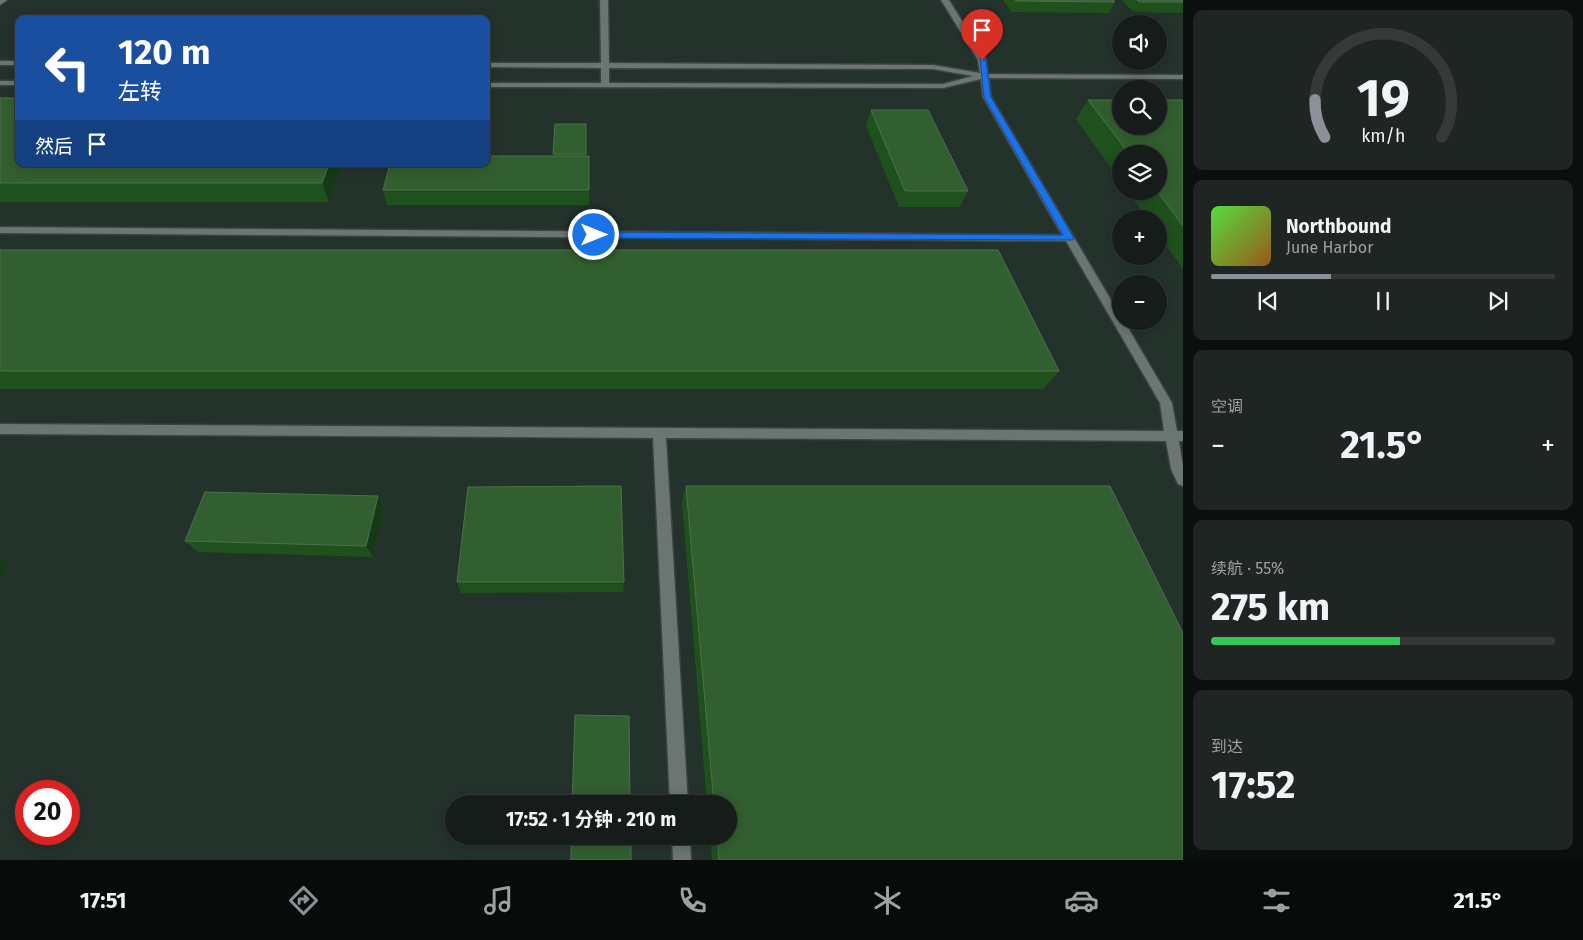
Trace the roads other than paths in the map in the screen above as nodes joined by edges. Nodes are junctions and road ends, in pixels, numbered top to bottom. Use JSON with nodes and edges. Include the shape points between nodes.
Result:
{"nodes":[{"id":1,"x":3,"y":0,"type":"edge"},
{"id":2,"x":604,"y":0,"type":"edge"},
{"id":3,"x":946,"y":0,"type":"edge"},
{"id":4,"x":0,"y":2,"type":"edge"},
{"id":5,"x":0,"y":63,"type":"edge"},
{"id":6,"x":15,"y":63,"type":"edge"},
{"id":7,"x":490,"y":65,"type":"edge"},
{"id":8,"x":604,"y":65,"type":"junction"},
{"id":9,"x":985,"y":76,"type":"junction"},
{"id":10,"x":1183,"y":76,"type":"edge"},
{"id":11,"x":0,"y":83,"type":"edge"},
{"id":12,"x":15,"y":83,"type":"edge"},
{"id":13,"x":490,"y":84,"type":"edge"},
{"id":14,"x":605,"y":85,"type":"junction"},
{"id":15,"x":0,"y":230,"type":"edge"},
{"id":16,"x":1069,"y":238,"type":"junction"},
{"id":17,"x":0,"y":429,"type":"edge"},
{"id":18,"x":659,"y":433,"type":"junction"},
{"id":19,"x":1177,"y":436,"type":"edge"},
{"id":20,"x":1183,"y":480,"type":"edge"},
{"id":21,"x":679,"y":795,"type":"edge"},
{"id":22,"x":681,"y":845,"type":"edge"},
{"id":23,"x":682,"y":860,"type":"edge"}],
"edges":[{"from":1,"to":4,"type":"lane"},
{"from":2,"to":8,"type":"lane"},
{"from":3,"to":9,"type":"lane","via":[[982,60]]},
{"from":5,"to":6,"type":"lane"},
{"from":7,"to":8,"type":"lane"},
{"from":8,"to":9,"type":"lane","via":[[933,67]]},
{"from":8,"to":14,"type":"lane"},
{"from":9,"to":10,"type":"lane"},
{"from":9,"to":14,"type":"lane","via":[[943,86]]},
{"from":9,"to":16,"type":"lane","via":[[987,97]]},
{"from":11,"to":12,"type":"lane"},
{"from":13,"to":14,"type":"lane"},
{"from":15,"to":16,"type":"lane"},
{"from":16,"to":19,"type":"lane","via":[[1166,404]]},
{"from":17,"to":18,"type":"lane"},
{"from":18,"to":19,"type":"lane"},
{"from":18,"to":21,"type":"lane"},
{"from":19,"to":20,"type":"lane","via":[[1177,470]]},
{"from":22,"to":23,"type":"lane"}]}
